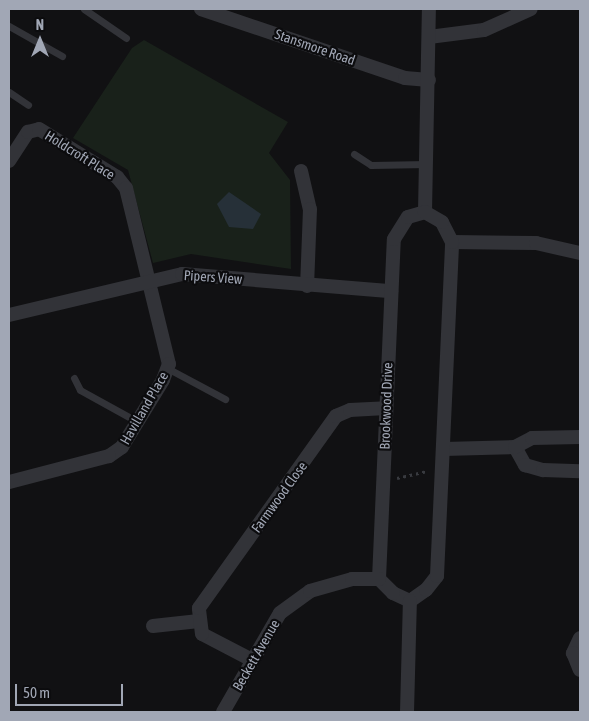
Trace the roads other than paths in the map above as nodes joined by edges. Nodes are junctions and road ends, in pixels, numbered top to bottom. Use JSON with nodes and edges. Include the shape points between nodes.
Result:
{"nodes":[{"id":1,"x":84,"y":9,"type":"edge"},
{"id":2,"x":201,"y":9,"type":"edge"},
{"id":3,"x":429,"y":9,"type":"edge"},
{"id":4,"x":531,"y":9,"type":"edge"},
{"id":5,"x":9,"y":26,"type":"edge"},
{"id":6,"x":429,"y":37,"type":"junction"},
{"id":7,"x":126,"y":38,"type":"dead end"},
{"id":8,"x":62,"y":56,"type":"dead end"},
{"id":9,"x":429,"y":80,"type":"junction"},
{"id":10,"x":9,"y":92,"type":"edge"},
{"id":11,"x":28,"y":105,"type":"dead end"},
{"id":12,"x":354,"y":154,"type":"dead end"},
{"id":13,"x":9,"y":161,"type":"edge"},
{"id":14,"x":427,"y":164,"type":"junction"},
{"id":15,"x":301,"y":171,"type":"dead end"},
{"id":16,"x":425,"y":212,"type":"junction"},
{"id":17,"x":452,"y":242,"type":"junction"},
{"id":18,"x":580,"y":253,"type":"edge"},
{"id":19,"x":148,"y":283,"type":"junction"},
{"id":20,"x":307,"y":286,"type":"junction"},
{"id":21,"x":391,"y":291,"type":"junction"},
{"id":22,"x":9,"y":315,"type":"edge"},
{"id":23,"x":167,"y":368,"type":"junction"},
{"id":24,"x":74,"y":378,"type":"dead end"},
{"id":25,"x":225,"y":400,"type":"dead end"},
{"id":26,"x":386,"y":408,"type":"junction"},
{"id":27,"x":138,"y":422,"type":"junction"},
{"id":28,"x":580,"y":437,"type":"edge"},
{"id":29,"x":515,"y":447,"type":"junction"},
{"id":30,"x":444,"y":449,"type":"junction"},
{"id":31,"x":580,"y":471,"type":"edge"},
{"id":32,"x":9,"y":482,"type":"edge"},
{"id":33,"x":379,"y":579,"type":"junction"},
{"id":34,"x":410,"y":601,"type":"junction"},
{"id":35,"x":199,"y":621,"type":"junction"},
{"id":36,"x":153,"y":626,"type":"dead end"},
{"id":37,"x":580,"y":638,"type":"edge"},
{"id":38,"x":252,"y":660,"type":"junction"},
{"id":39,"x":580,"y":670,"type":"edge"},
{"id":40,"x":224,"y":712,"type":"edge"},
{"id":41,"x":407,"y":712,"type":"edge"}],
"edges":[{"from":1,"to":7,"type":"lane"},
{"from":2,"to":9,"type":"street","name":"Stansmore Road","via":[[405,78]]},
{"from":3,"to":6,"type":"street"},
{"from":4,"to":6,"type":"street","via":[[484,30]]},
{"from":5,"to":8,"type":"lane"},
{"from":6,"to":9,"type":"street"},
{"from":9,"to":14,"type":"street"},
{"from":10,"to":11,"type":"lane"},
{"from":12,"to":14,"type":"lane","via":[[371,165]]},
{"from":13,"to":19,"type":"street","name":"Holdcroft Place","via":[[28,132],[39,129],[117,177],[126,188]]},
{"from":14,"to":16,"type":"street"},
{"from":15,"to":20,"type":"street","via":[[310,209]]},
{"from":16,"to":17,"type":"street","via":[[442,222]]},
{"from":16,"to":21,"type":"street","name":"Brookwood Drive","via":[[408,217],[394,239]]},
{"from":17,"to":18,"type":"street","via":[[536,243]]},
{"from":17,"to":30,"type":"street"},
{"from":19,"to":20,"type":"street","name":"Pipers View","via":[[182,274]]},
{"from":19,"to":22,"type":"street","name":"Pipers View"},
{"from":19,"to":23,"type":"street","name":"Havilland Place","via":[[169,364]]},
{"from":20,"to":21,"type":"street","name":"Pipers View"},
{"from":21,"to":26,"type":"street","name":"Brookwood Drive"},
{"from":23,"to":25,"type":"lane"},
{"from":23,"to":27,"type":"street","name":"Havilland Place"},
{"from":24,"to":27,"type":"lane","via":[[80,390]]},
{"from":26,"to":33,"type":"street","name":"Brookwood Drive"},
{"from":26,"to":35,"type":"street","name":"Farmwood Close","via":[[350,410],[336,416],[199,608]]},
{"from":27,"to":32,"type":"street","name":"Havilland Place","via":[[122,447],[109,456]]},
{"from":28,"to":29,"type":"street","via":[[532,438]]},
{"from":29,"to":30,"type":"street"},
{"from":29,"to":31,"type":"street","via":[[525,465],[543,470]]},
{"from":30,"to":34,"type":"street","via":[[437,576],[426,590]]},
{"from":33,"to":34,"type":"street","via":[[393,593]]},
{"from":33,"to":38,"type":"street","name":"Beckett Avenue","via":[[352,579],[310,591],[280,614]]},
{"from":34,"to":41,"type":"street"},
{"from":35,"to":36,"type":"street"},
{"from":35,"to":38,"type":"street","via":[[202,634]]},
{"from":37,"to":39,"type":"street","via":[[573,653]]},
{"from":38,"to":40,"type":"street","name":"Beckett Avenue"}]}
